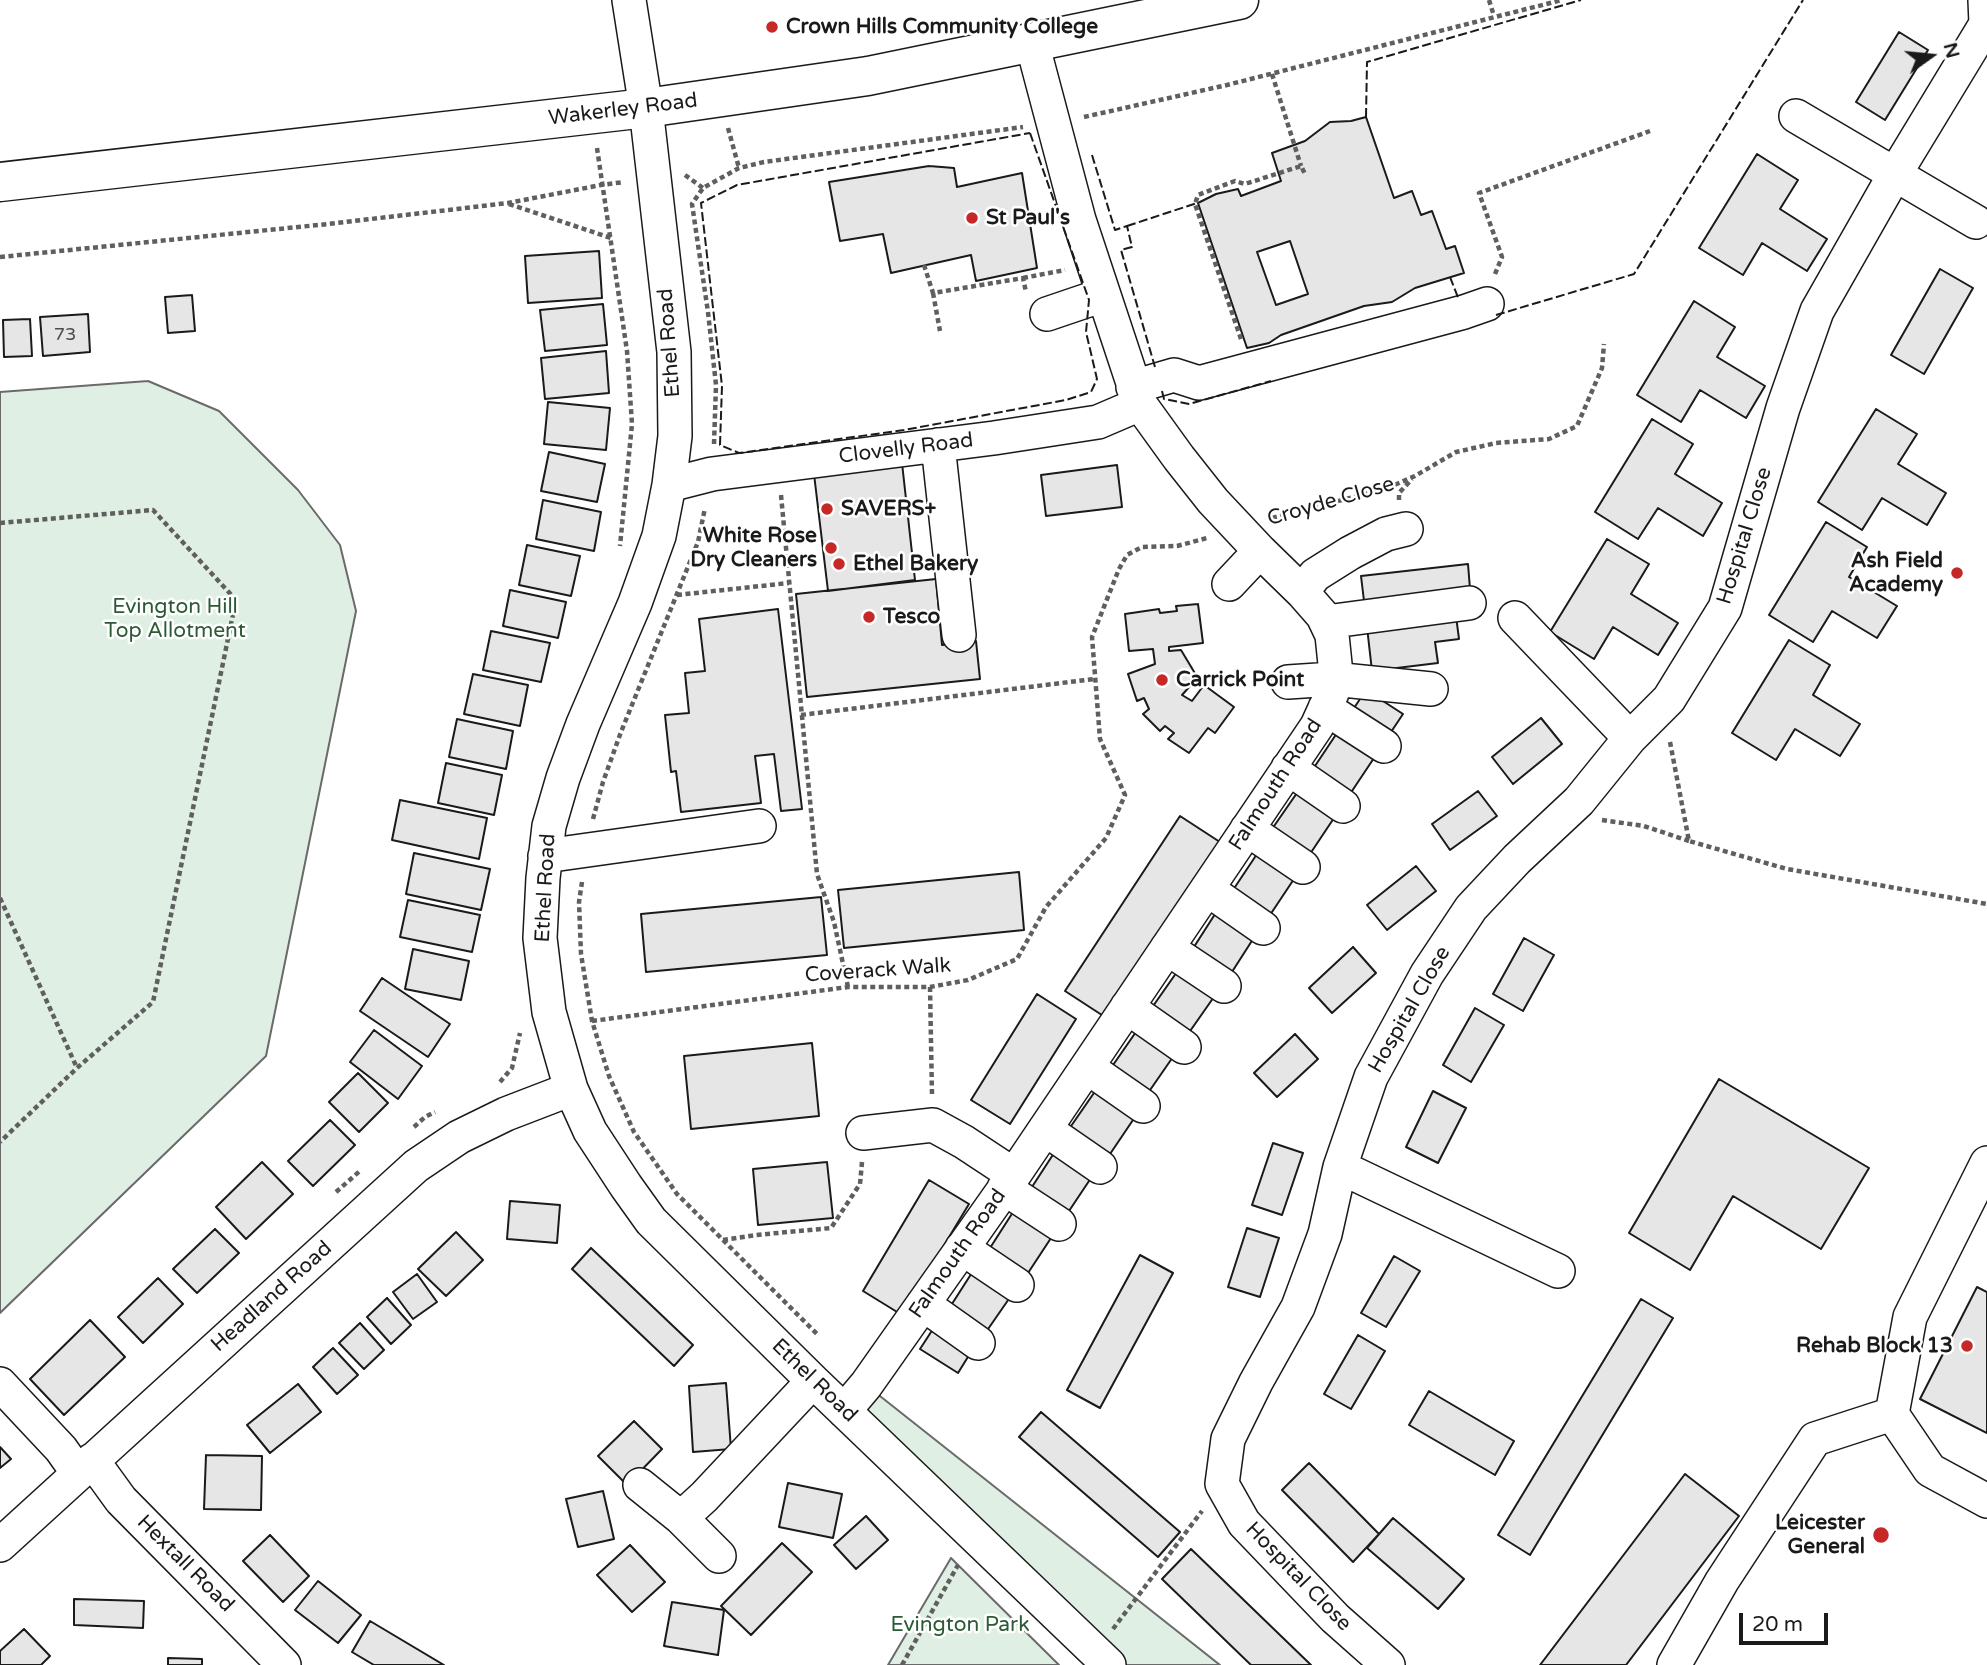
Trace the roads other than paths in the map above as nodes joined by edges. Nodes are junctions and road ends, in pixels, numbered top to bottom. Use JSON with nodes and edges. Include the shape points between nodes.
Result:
{"nodes":[{"id":1,"x":629,"y":0,"type":"edge"},
{"id":2,"x":1239,"y":0,"type":"edge"},
{"id":3,"x":1985,"y":0,"type":"edge"},
{"id":4,"x":1032,"y":43,"type":"junction"},
{"id":5,"x":646,"y":108,"type":"junction"},
{"id":6,"x":1796,"y":116,"type":"dead end"},
{"id":7,"x":1895,"y":174,"type":"junction"},
{"id":8,"x":0,"y":182,"type":"edge"},
{"id":9,"x":1976,"y":222,"type":"dead end"},
{"id":10,"x":1491,"y":290,"type":"road end"},
{"id":11,"x":1103,"y":295,"type":"junction"},
{"id":12,"x":1038,"y":309,"type":"road end"},
{"id":13,"x":1136,"y":396,"type":"junction"},
{"id":14,"x":938,"y":445,"type":"junction"},
{"id":15,"x":669,"y":485,"type":"junction"},
{"id":16,"x":1406,"y":529,"type":"dead end"},
{"id":17,"x":1250,"y":541,"type":"junction"},
{"id":18,"x":1229,"y":584,"type":"dead end"},
{"id":19,"x":1302,"y":592,"type":"junction"},
{"id":20,"x":1469,"y":603,"type":"dead end"},
{"id":21,"x":1515,"y":618,"type":"dead end"},
{"id":22,"x":1326,"y":622,"type":"junction"},
{"id":23,"x":959,"y":635,"type":"dead end"},
{"id":24,"x":1288,"y":682,"type":"dead end"},
{"id":25,"x":1430,"y":688,"type":"dead end"},
{"id":26,"x":1329,"y":694,"type":"junction"},
{"id":27,"x":1630,"y":738,"type":"junction"},
{"id":28,"x":1384,"y":746,"type":"dead end"},
{"id":29,"x":1288,"y":768,"type":"junction"},
{"id":30,"x":1343,"y":806,"type":"dead end"},
{"id":31,"x":759,"y":826,"type":"dead end"},
{"id":32,"x":1247,"y":829,"type":"junction"},
{"id":33,"x":545,"y":856,"type":"junction"},
{"id":34,"x":1303,"y":867,"type":"dead end"},
{"id":35,"x":1207,"y":889,"type":"junction"},
{"id":36,"x":1263,"y":928,"type":"dead end"},
{"id":37,"x":1167,"y":948,"type":"junction"},
{"id":38,"x":1224,"y":986,"type":"dead end"},
{"id":39,"x":1127,"y":1007,"type":"junction"},
{"id":40,"x":1184,"y":1047,"type":"dead end"},
{"id":41,"x":1087,"y":1067,"type":"junction"},
{"id":42,"x":571,"y":1089,"type":"junction"},
{"id":43,"x":1143,"y":1106,"type":"dead end"},
{"id":44,"x":1045,"y":1129,"type":"junction"},
{"id":45,"x":863,"y":1133,"type":"road end"},
{"id":46,"x":1987,"y":1163,"type":"edge"},
{"id":47,"x":1100,"y":1167,"type":"dead end"},
{"id":48,"x":1340,"y":1167,"type":"junction"},
{"id":49,"x":1009,"y":1182,"type":"junction"},
{"id":50,"x":1059,"y":1224,"type":"dead end"},
{"id":51,"x":962,"y":1248,"type":"junction"},
{"id":52,"x":1558,"y":1271,"type":"dead end"},
{"id":53,"x":1017,"y":1285,"type":"dead end"},
{"id":54,"x":923,"y":1304,"type":"junction"},
{"id":55,"x":978,"y":1343,"type":"dead end"},
{"id":56,"x":813,"y":1381,"type":"junction"},
{"id":57,"x":0,"y":1384,"type":"edge"},
{"id":58,"x":845,"y":1411,"type":"junction"},
{"id":59,"x":1892,"y":1414,"type":"junction"},
{"id":60,"x":85,"y":1467,"type":"junction"},
{"id":61,"x":640,"y":1485,"type":"dead end"},
{"id":62,"x":1987,"y":1501,"type":"edge"},
{"id":63,"x":681,"y":1518,"type":"junction"},
{"id":64,"x":0,"y":1545,"type":"edge"},
{"id":65,"x":719,"y":1556,"type":"dead end"},
{"id":66,"x":1102,"y":1659,"type":"edge"},
{"id":67,"x":284,"y":1665,"type":"edge"},
{"id":68,"x":1388,"y":1665,"type":"edge"},
{"id":69,"x":1674,"y":1665,"type":"edge"}],
"edges":[{"from":1,"to":5,"type":"street","name":"Ethel Road"},
{"from":2,"to":4,"type":"highway","name":"Wakerley Road"},
{"from":3,"to":7,"type":"street","name":"Hospital Close","via":[[1986,24]]},
{"from":4,"to":5,"type":"highway","name":"Wakerley Road","via":[[868,76]]},
{"from":4,"to":11,"type":"street"},
{"from":5,"to":8,"type":"highway","name":"Wakerley Road"},
{"from":5,"to":15,"type":"street","name":"Ethel Road","via":[[674,352],[675,436]]},
{"from":6,"to":7,"type":"street"},
{"from":7,"to":9,"type":"street"},
{"from":7,"to":27,"type":"street","name":"Hospital Close","via":[[1817,311],[1783,408],[1725,607],[1669,699]]},
{"from":10,"to":13,"type":"street","name":"Clovelly Road","via":[[1464,312],[1199,383],[1174,375]]},
{"from":11,"to":12,"type":"street"},
{"from":11,"to":13,"type":"street"},
{"from":13,"to":14,"type":"street","name":"Clovelly Road","via":[[1098,422],[995,448]]},
{"from":13,"to":17,"type":"street","via":[[1187,469]]},
{"from":14,"to":15,"type":"street","name":"Clovelly Road","via":[[712,474]]},
{"from":14,"to":23,"type":"street"},
{"from":15,"to":33,"type":"street","name":"Ethel Road","via":[[659,536],[635,603],[563,778]]},
{"from":16,"to":19,"type":"street","via":[[1350,553],[1315,575]]},
{"from":17,"to":18,"type":"street"},
{"from":17,"to":19,"type":"street"},
{"from":19,"to":22,"type":"street"},
{"from":20,"to":22,"type":"street"},
{"from":21,"to":27,"type":"street"},
{"from":22,"to":26,"type":"street","via":[[1335,664]]},
{"from":24,"to":26,"type":"street"},
{"from":25,"to":26,"type":"street"},
{"from":26,"to":28,"type":"street"},
{"from":26,"to":29,"type":"street","name":"Falmouth Road","via":[[1317,726]]},
{"from":27,"to":48,"type":"street","name":"Hospital Close","via":[[1579,801],[1471,908],[1427,974],[1371,1077]]},
{"from":29,"to":30,"type":"street"},
{"from":29,"to":32,"type":"street","name":"Falmouth Road"},
{"from":31,"to":33,"type":"street"},
{"from":32,"to":34,"type":"street"},
{"from":32,"to":35,"type":"street","name":"Falmouth Road"},
{"from":33,"to":42,"type":"street","name":"Ethel Road","via":[[540,938],[549,1012]]},
{"from":35,"to":36,"type":"street"},
{"from":35,"to":37,"type":"street","name":"Falmouth Road"},
{"from":37,"to":38,"type":"street"},
{"from":37,"to":39,"type":"street","name":"Falmouth Road"},
{"from":39,"to":40,"type":"street"},
{"from":39,"to":41,"type":"street","name":"Falmouth Road"},
{"from":41,"to":43,"type":"street"},
{"from":41,"to":44,"type":"street","name":"Falmouth Road"},
{"from":42,"to":56,"type":"street","name":"Ethel Road","via":[[590,1131],[651,1221]]},
{"from":42,"to":60,"type":"street","name":"Headland Road","via":[[459,1137],[416,1166]]},
{"from":44,"to":47,"type":"street"},
{"from":44,"to":49,"type":"street","name":"Falmouth Road"},
{"from":45,"to":49,"type":"street","via":[[933,1125],[964,1142]]},
{"from":46,"to":59,"type":"street","via":[[1910,1317]]},
{"from":48,"to":52,"type":"street"},
{"from":48,"to":68,"type":"street","name":"Hospital Close","via":[[1325,1234],[1298,1307],[1228,1439],[1222,1484],[1244,1523],[1335,1618]]},
{"from":49,"to":50,"type":"street"},
{"from":49,"to":51,"type":"street","name":"Falmouth Road"},
{"from":51,"to":53,"type":"street"},
{"from":51,"to":54,"type":"street","name":"Falmouth Road"},
{"from":54,"to":55,"type":"street"},
{"from":54,"to":58,"type":"street","name":"Falmouth Road"},
{"from":56,"to":58,"type":"street","name":"Ethel Road"},
{"from":56,"to":63,"type":"street"},
{"from":57,"to":60,"type":"street","name":"Hextall Road","via":[[61,1449]]},
{"from":58,"to":66,"type":"street","name":"Ethel Road"},
{"from":59,"to":62,"type":"street","via":[[1930,1470]]},
{"from":59,"to":69,"type":"street","via":[[1815,1438],[1722,1581]]},
{"from":60,"to":64,"type":"street","name":"Headland Road"},
{"from":60,"to":67,"type":"street","name":"Hextall Road"},
{"from":61,"to":63,"type":"street"},
{"from":63,"to":65,"type":"street"}]}
